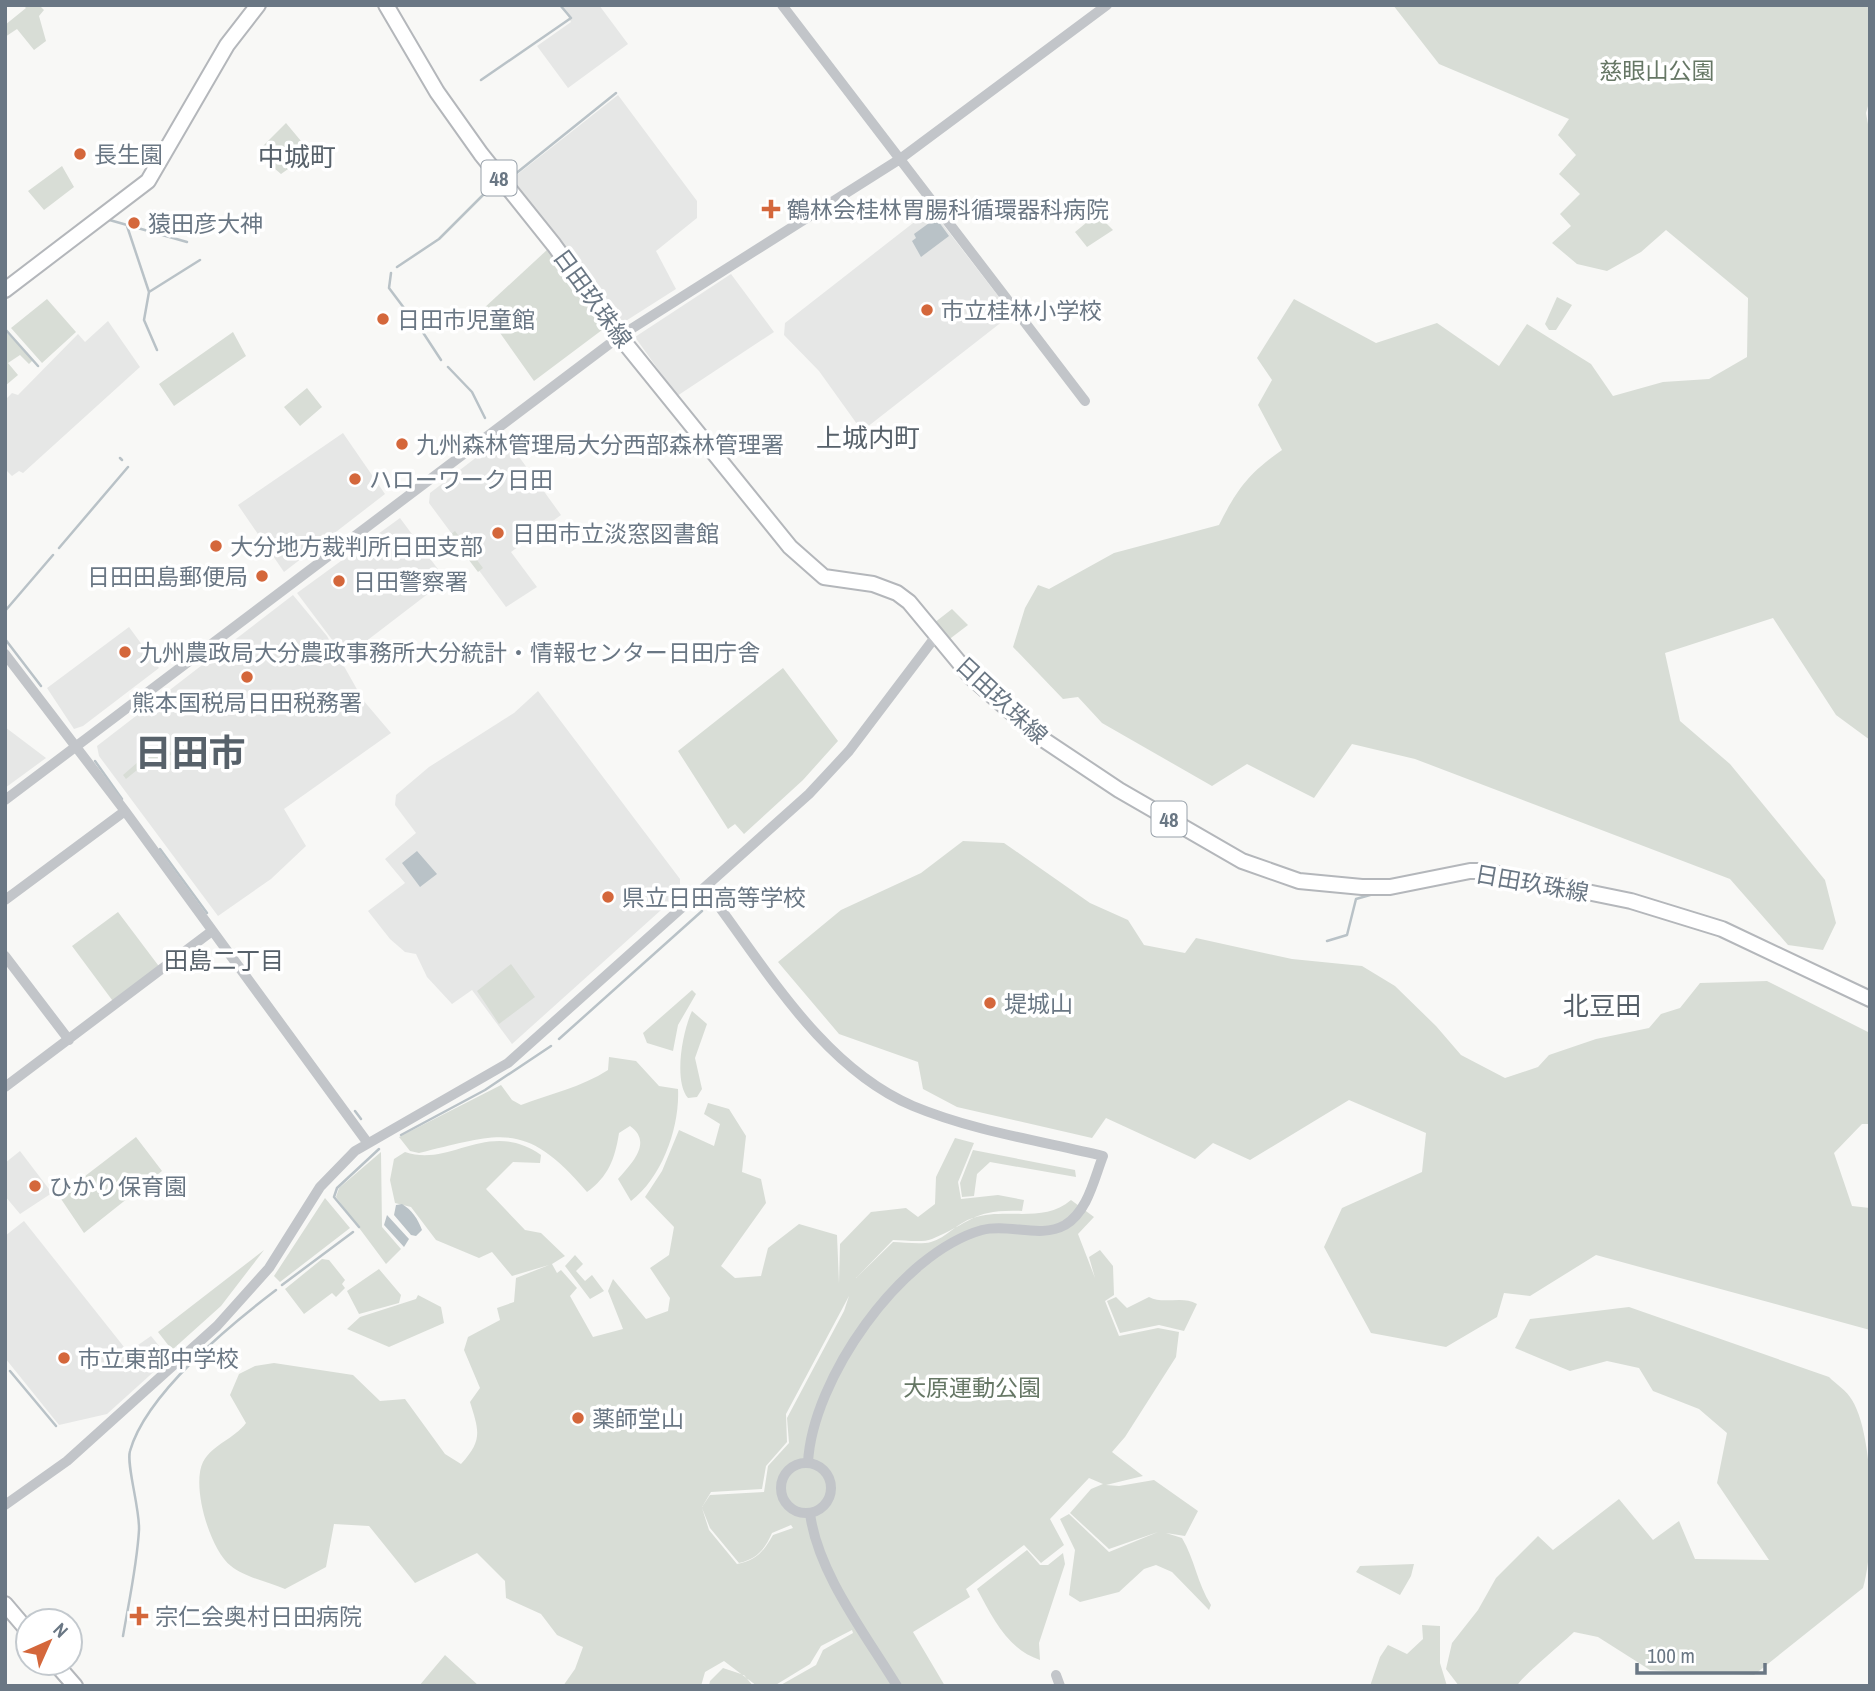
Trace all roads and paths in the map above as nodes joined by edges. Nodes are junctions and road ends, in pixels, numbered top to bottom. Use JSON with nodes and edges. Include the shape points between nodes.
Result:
{"nodes":[{"id":1,"x":258,"y":5,"type":"edge"},
{"id":2,"x":386,"y":5,"type":"edge"},
{"id":3,"x":782,"y":5,"type":"edge"},
{"id":4,"x":1107,"y":5,"type":"edge"},
{"id":5,"x":900,"y":159,"type":"junction"},
{"id":6,"x":5,"y":290,"type":"edge"},
{"id":7,"x":620,"y":336,"type":"junction"},
{"id":8,"x":1085,"y":401,"type":"dead end"},
{"id":9,"x":936,"y":636,"type":"junction"},
{"id":10,"x":5,"y":654,"type":"edge"},
{"id":11,"x":76,"y":746,"type":"junction"},
{"id":12,"x":5,"y":800,"type":"edge"},
{"id":13,"x":125,"y":811,"type":"junction"},
{"id":14,"x":706,"y":889,"type":"junction"},
{"id":15,"x":5,"y":900,"type":"edge"},
{"id":16,"x":212,"y":931,"type":"junction"},
{"id":17,"x":5,"y":956,"type":"edge"},
{"id":18,"x":1870,"y":999,"type":"edge"},
{"id":19,"x":69,"y":1040,"type":"junction"},
{"id":20,"x":5,"y":1087,"type":"edge"},
{"id":21,"x":366,"y":1142,"type":"junction"},
{"id":22,"x":808,"y":1463,"type":"junction"},
{"id":23,"x":5,"y":1505,"type":"edge"},
{"id":24,"x":810,"y":1513,"type":"junction"},
{"id":25,"x":897,"y":1686,"type":"edge"}],
"edges":[{"from":1,"to":6,"type":"main road","via":[[221,55],[148,181]]},
{"from":2,"to":7,"type":"main road","name":"日田玖珠線","number":"48","via":[[447,108]]},
{"from":3,"to":5,"type":"street"},
{"from":4,"to":5,"type":"street"},
{"from":5,"to":7,"type":"street"},
{"from":5,"to":8,"type":"street"},
{"from":7,"to":9,"type":"main road","name":"日田玖珠線","number":"48","via":[[810,568],[824,577],[873,584],[897,593]]},
{"from":7,"to":11,"type":"street"},
{"from":9,"to":14,"type":"street","via":[[849,751]]},
{"from":9,"to":18,"type":"main road","name":"日田玖珠線","number":"48","via":[[972,678],[1041,738],[1217,848],[1270,872],[1299,881],[1362,887],[1484,871],[1631,901],[1721,929]]},
{"from":10,"to":11,"type":"street"},
{"from":11,"to":12,"type":"street"},
{"from":11,"to":13,"type":"street"},
{"from":13,"to":15,"type":"street"},
{"from":13,"to":16,"type":"street"},
{"from":14,"to":21,"type":"street","via":[[508,1063]]},
{"from":14,"to":22,"type":"street","via":[[808,1023],[834,1051],[885,1091],[950,1119],[1104,1156],[1083,1207],[1064,1226],[1046,1231],[982,1230],[951,1244],[890,1294],[844,1354],[815,1423]]},
{"from":16,"to":19,"type":"street"},
{"from":16,"to":21,"type":"street"},
{"from":17,"to":19,"type":"street"},
{"from":19,"to":20,"type":"street"},
{"from":21,"to":23,"type":"street","via":[[320,1187],[269,1268],[217,1326],[67,1461]]},
{"from":22,"to":24,"type":"street","via":[[825,1472],[831,1488],[825,1504]]},
{"from":22,"to":24,"type":"street","via":[[786,1472],[781,1489],[787,1505]]},
{"from":24,"to":25,"type":"street","via":[[821,1558]]}]}
